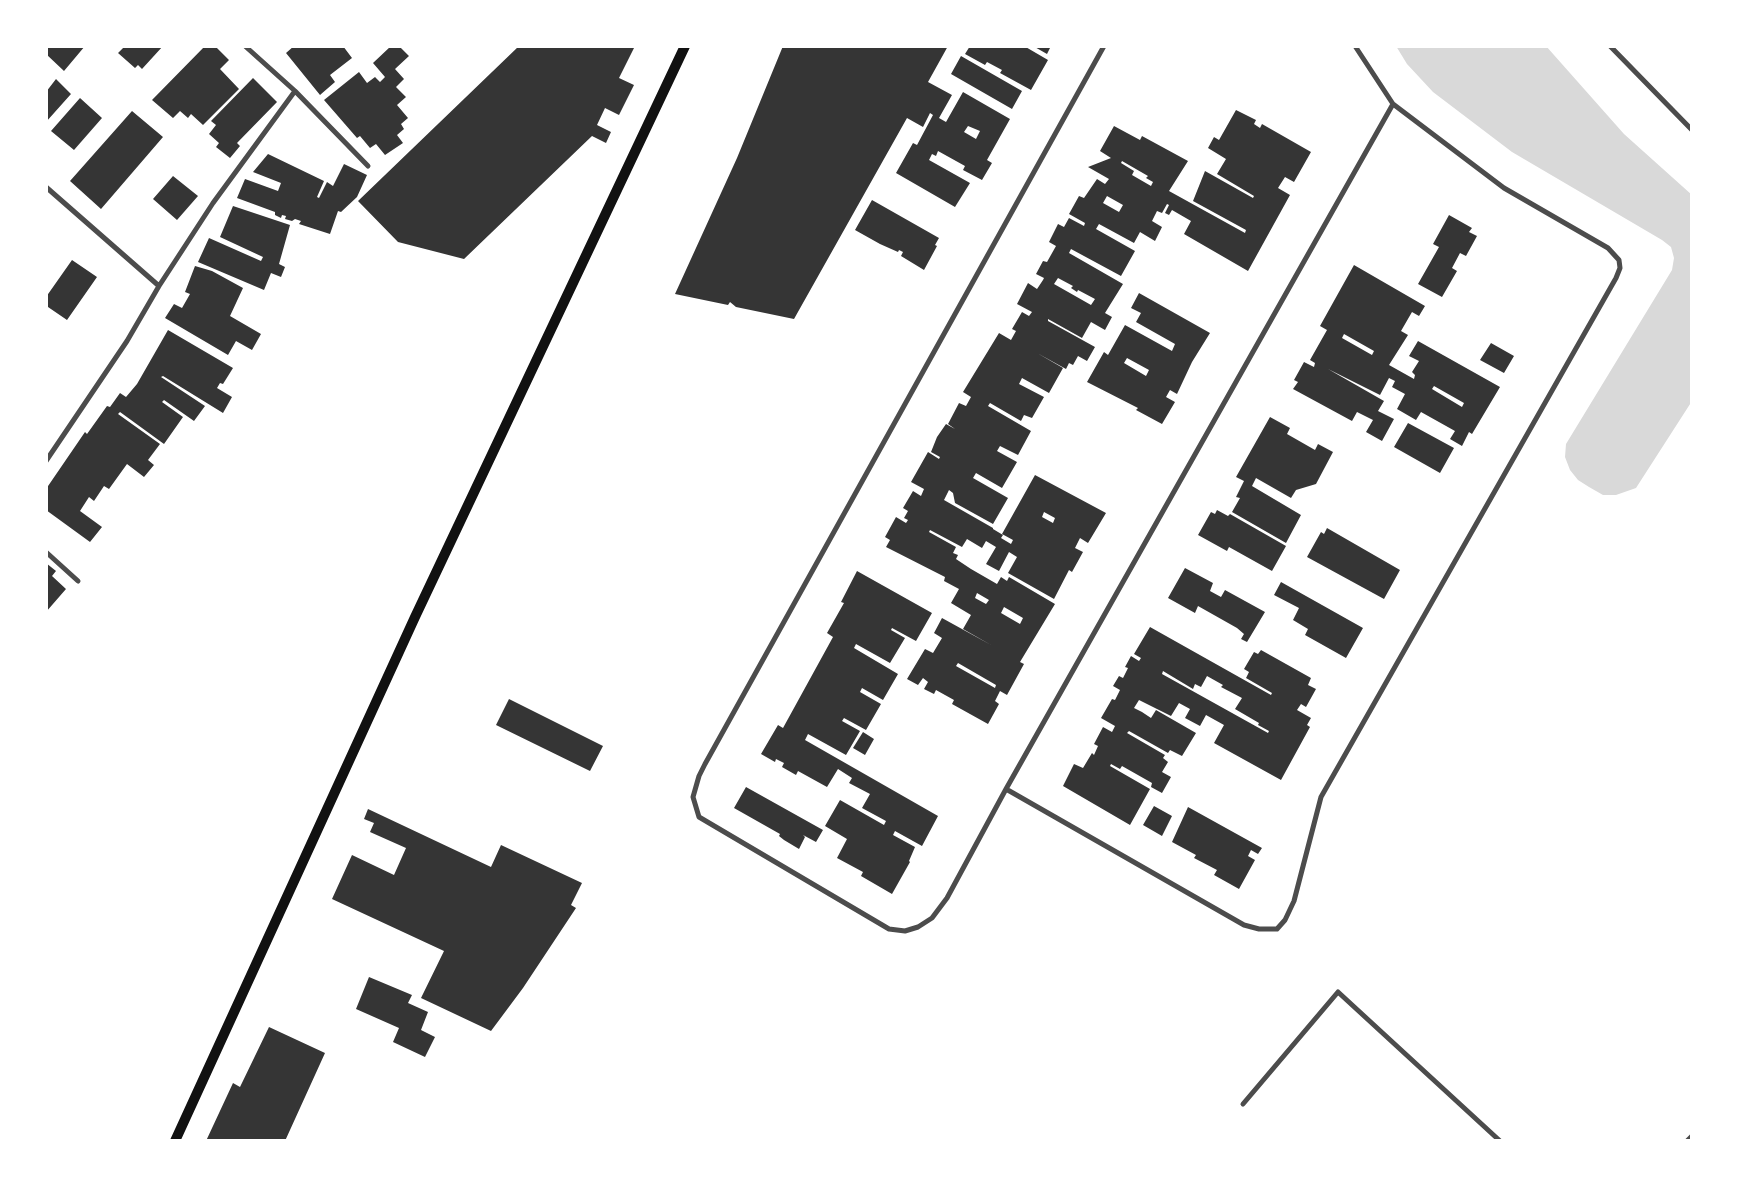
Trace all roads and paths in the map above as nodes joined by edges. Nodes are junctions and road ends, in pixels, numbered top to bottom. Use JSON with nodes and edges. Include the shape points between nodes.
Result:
{"nodes":[{"id":1,"x":245,"y":46,"type":"edge"},
{"id":2,"x":685,"y":46,"type":"edge"},
{"id":3,"x":1104,"y":46,"type":"edge"},
{"id":4,"x":1354,"y":46,"type":"edge"},
{"id":5,"x":1610,"y":46,"type":"edge"},
{"id":6,"x":295,"y":91,"type":"junction"},
{"id":7,"x":1393,"y":104,"type":"junction"},
{"id":8,"x":1692,"y":130,"type":"edge"},
{"id":9,"x":368,"y":166,"type":"dead end"},
{"id":10,"x":46,"y":187,"type":"edge"},
{"id":11,"x":159,"y":286,"type":"junction"},
{"id":12,"x":46,"y":461,"type":"edge"},
{"id":13,"x":46,"y":552,"type":"edge"},
{"id":14,"x":78,"y":581,"type":"dead end"},
{"id":15,"x":1006,"y":788,"type":"junction"},
{"id":16,"x":1243,"y":1104,"type":"dead end"},
{"id":17,"x":1692,"y":1136,"type":"edge"},
{"id":18,"x":175,"y":1141,"type":"edge"},
{"id":19,"x":1500,"y":1141,"type":"edge"},
{"id":20,"x":1687,"y":1141,"type":"edge"}],
"edges":[{"from":1,"to":6,"type":"street"},
{"from":2,"to":18,"type":"main road","via":[[415,617]]},
{"from":3,"to":15,"type":"street","via":[[705,764],[694,797],[698,817],[889,929],[905,931],[932,918],[947,898]]},
{"from":4,"to":7,"type":"street"},
{"from":5,"to":8,"type":"street"},
{"from":6,"to":9,"type":"street"},
{"from":6,"to":11,"type":"street"},
{"from":7,"to":15,"type":"street"},
{"from":7,"to":15,"type":"street","via":[[1504,188],[1608,248],[1619,260],[1620,268],[1321,797],[1286,920],[1277,929],[1244,925]]},
{"from":10,"to":11,"type":"street"},
{"from":11,"to":12,"type":"street","via":[[128,341]]},
{"from":13,"to":14,"type":"street"},
{"from":16,"to":19,"type":"street","via":[[1338,992]]},
{"from":17,"to":20,"type":"street"}]}
